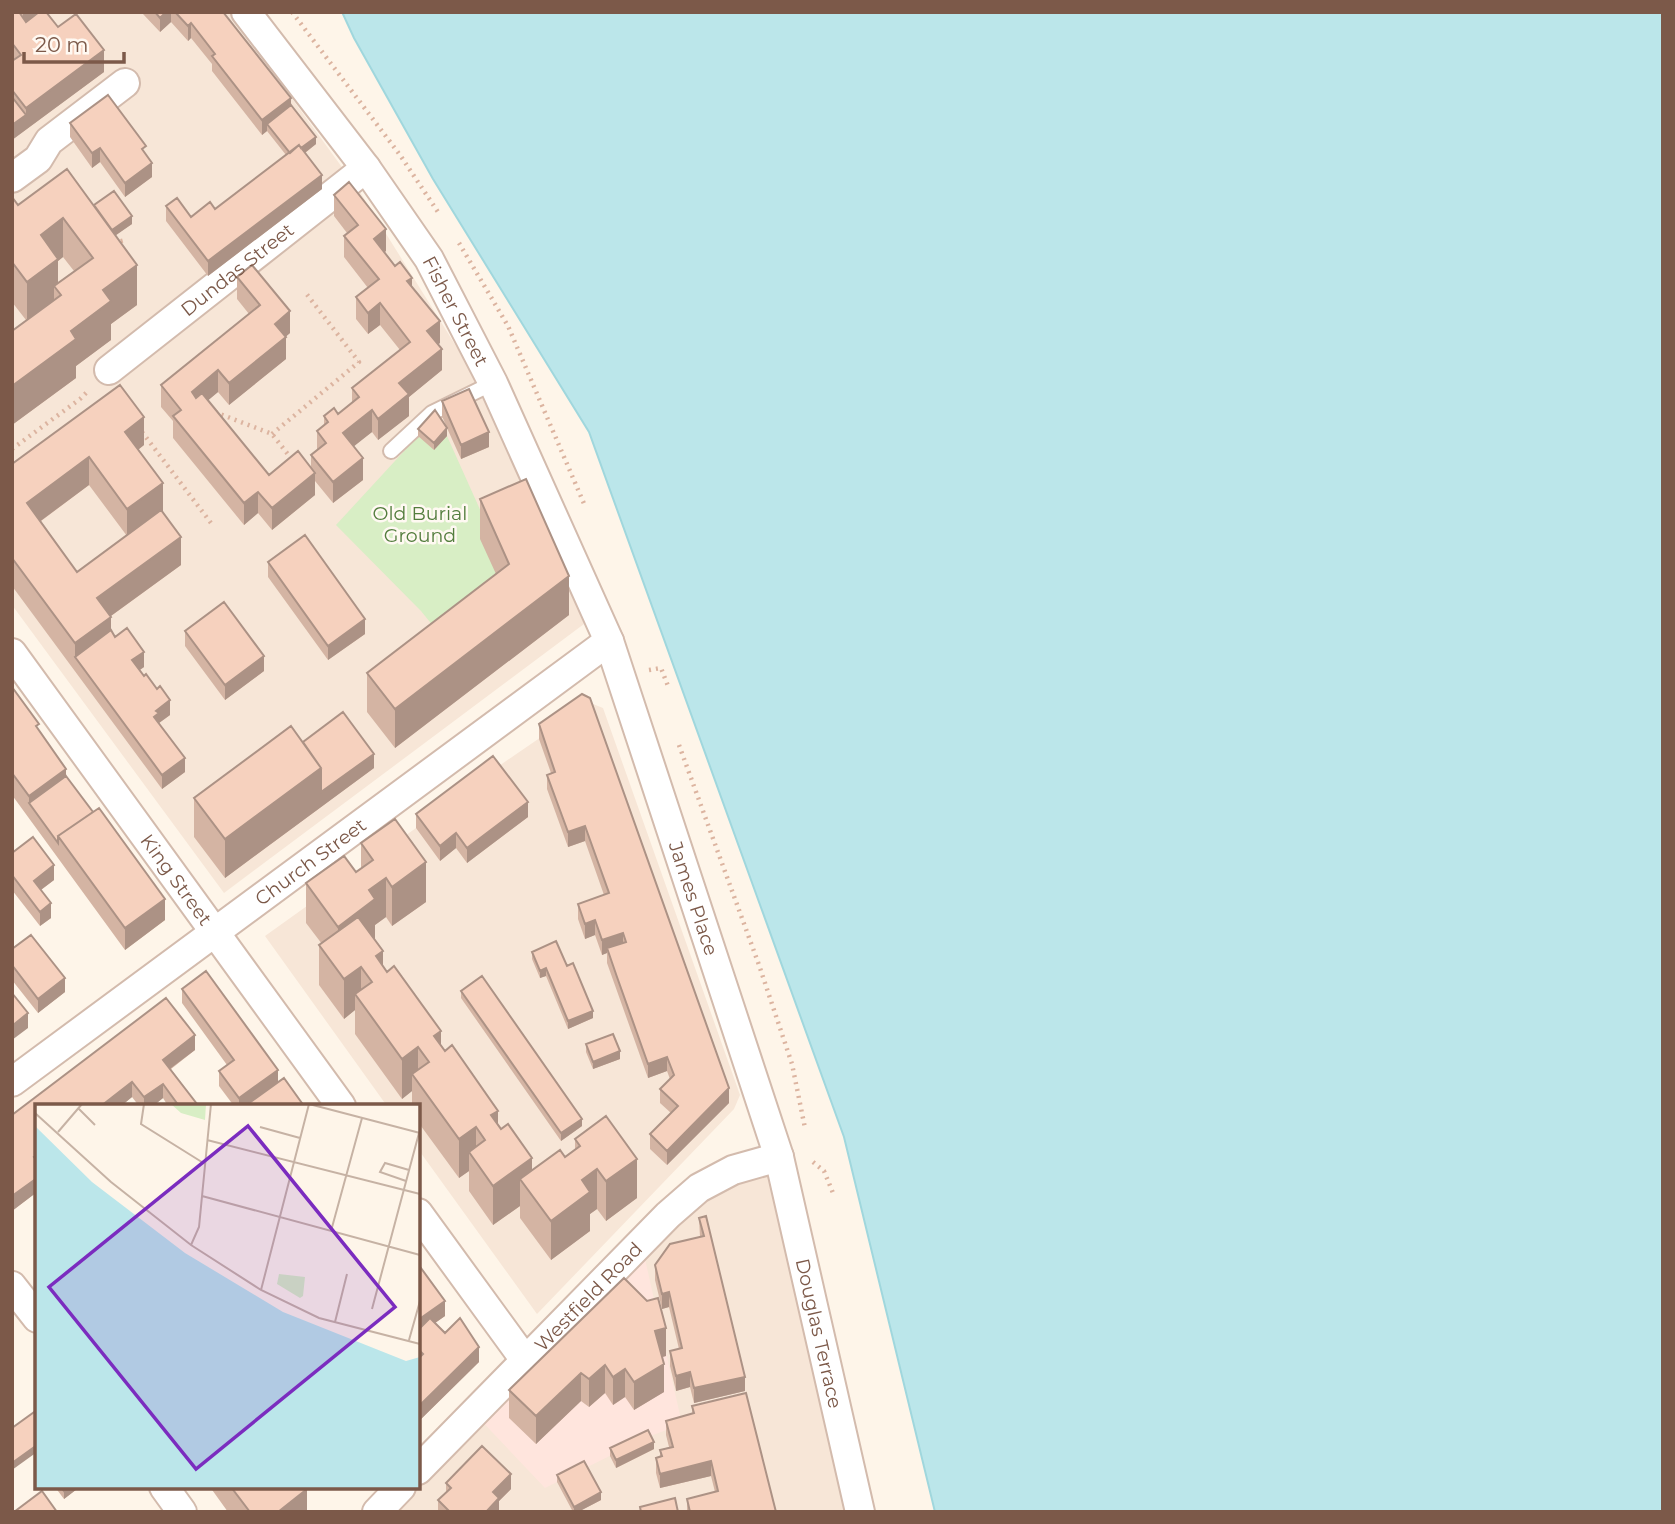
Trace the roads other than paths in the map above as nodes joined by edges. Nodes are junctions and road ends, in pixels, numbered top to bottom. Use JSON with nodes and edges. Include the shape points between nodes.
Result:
{"nodes":[{"id":1,"x":246,"y":12,"type":"edge"},
{"id":2,"x":125,"y":83,"type":"dead end"},
{"id":3,"x":366,"y":169,"type":"junction"},
{"id":4,"x":12,"y":178,"type":"edge"},
{"id":5,"x":109,"y":370,"type":"road end"},
{"id":6,"x":494,"y":383,"type":"junction"},
{"id":7,"x":391,"y":451,"type":"dead end"},
{"id":8,"x":609,"y":641,"type":"junction"},
{"id":9,"x":12,"y":653,"type":"edge"},
{"id":10,"x":215,"y":932,"type":"junction"},
{"id":11,"x":12,"y":1082,"type":"edge"},
{"id":12,"x":340,"y":1104,"type":"edge"},
{"id":13,"x":779,"y":1157,"type":"junction"},
{"id":14,"x":420,"y":1216,"type":"edge"},
{"id":15,"x":12,"y":1286,"type":"edge"},
{"id":16,"x":35,"y":1315,"type":"edge"},
{"id":17,"x":525,"y":1360,"type":"junction"},
{"id":18,"x":420,"y":1468,"type":"edge"},
{"id":19,"x":165,"y":1489,"type":"edge"},
{"id":20,"x":399,"y":1489,"type":"edge"},
{"id":21,"x":182,"y":1512,"type":"edge"},
{"id":22,"x":378,"y":1512,"type":"edge"},
{"id":23,"x":860,"y":1512,"type":"edge"}],
"edges":[{"from":1,"to":3,"type":"street","name":"Fisher Street"},
{"from":2,"to":4,"type":"street","via":[[49,141],[38,159]]},
{"from":3,"to":5,"type":"street","name":"Dundas Street"},
{"from":3,"to":6,"type":"street","name":"Fisher Street","via":[[429,259]]},
{"from":6,"to":7,"type":"lane","via":[[432,413]]},
{"from":6,"to":8,"type":"street","name":"Fisher Street"},
{"from":8,"to":10,"type":"street","name":"Church Street"},
{"from":8,"to":13,"type":"street","name":"James Place"},
{"from":9,"to":10,"type":"street","name":"King Street"},
{"from":10,"to":11,"type":"street","name":"Church Street"},
{"from":10,"to":12,"type":"street","name":"King Street"},
{"from":13,"to":17,"type":"street","name":"Westfield Road","via":[[733,1170],[699,1188]]},
{"from":13,"to":23,"type":"street","name":"Douglas Terrace"},
{"from":14,"to":17,"type":"street"},
{"from":15,"to":16,"type":"street"},
{"from":17,"to":18,"type":"street","name":"Westfield Road"},
{"from":19,"to":21,"type":"street"},
{"from":20,"to":22,"type":"street"}]}
